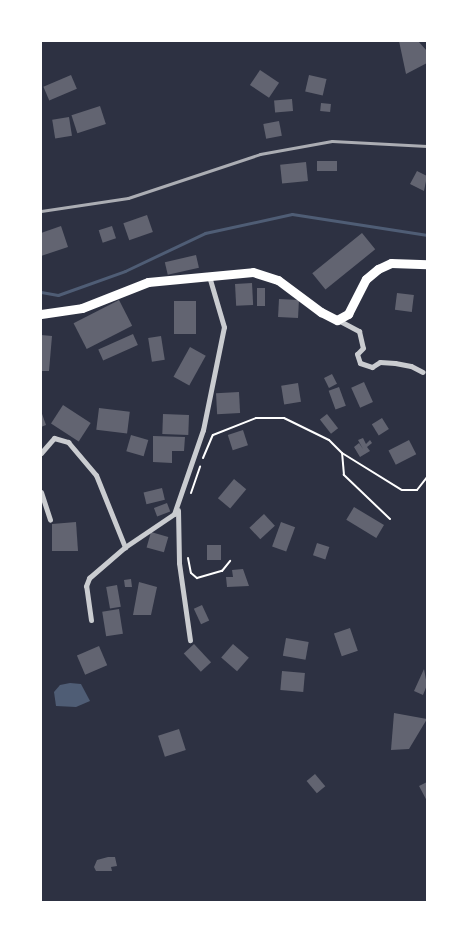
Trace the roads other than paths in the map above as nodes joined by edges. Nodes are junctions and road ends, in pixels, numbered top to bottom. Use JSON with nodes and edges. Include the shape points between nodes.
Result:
{"nodes":[{"id":1,"x":427,"y":264,"type":"edge"},
{"id":2,"x":209,"y":276,"type":"junction"},
{"id":3,"x":41,"y":314,"type":"edge"},
{"id":4,"x":337,"y":320,"type":"junction"},
{"id":5,"x":423,"y":372,"type":"dead end"},
{"id":6,"x":41,"y":453,"type":"edge"},
{"id":7,"x":41,"y":492,"type":"edge"},
{"id":8,"x":178,"y":509,"type":"junction"},
{"id":9,"x":50,"y":520,"type":"dead end"},
{"id":10,"x":125,"y":547,"type":"junction"},
{"id":11,"x":91,"y":620,"type":"dead end"},
{"id":12,"x":190,"y":640,"type":"dead end"}],
"edges":[{"from":1,"to":4,"type":"main road","via":[[391,263],[378,268],[366,279],[348,314]]},
{"from":2,"to":3,"type":"main road","via":[[148,282],[82,308]]},
{"from":2,"to":4,"type":"main road","via":[[233,272],[266,276]]},
{"from":2,"to":8,"type":"street","via":[[224,327],[203,430]]},
{"from":4,"to":5,"type":"street","via":[[359,331],[362,348],[357,354],[360,363],[372,367],[380,362],[395,363]]},
{"from":6,"to":10,"type":"street","via":[[54,438],[68,442],[96,475]]},
{"from":7,"to":9,"type":"street"},
{"from":8,"to":10,"type":"street"},
{"from":8,"to":12,"type":"street","via":[[178,563]]},
{"from":10,"to":11,"type":"street","via":[[89,578],[86,586]]}]}
